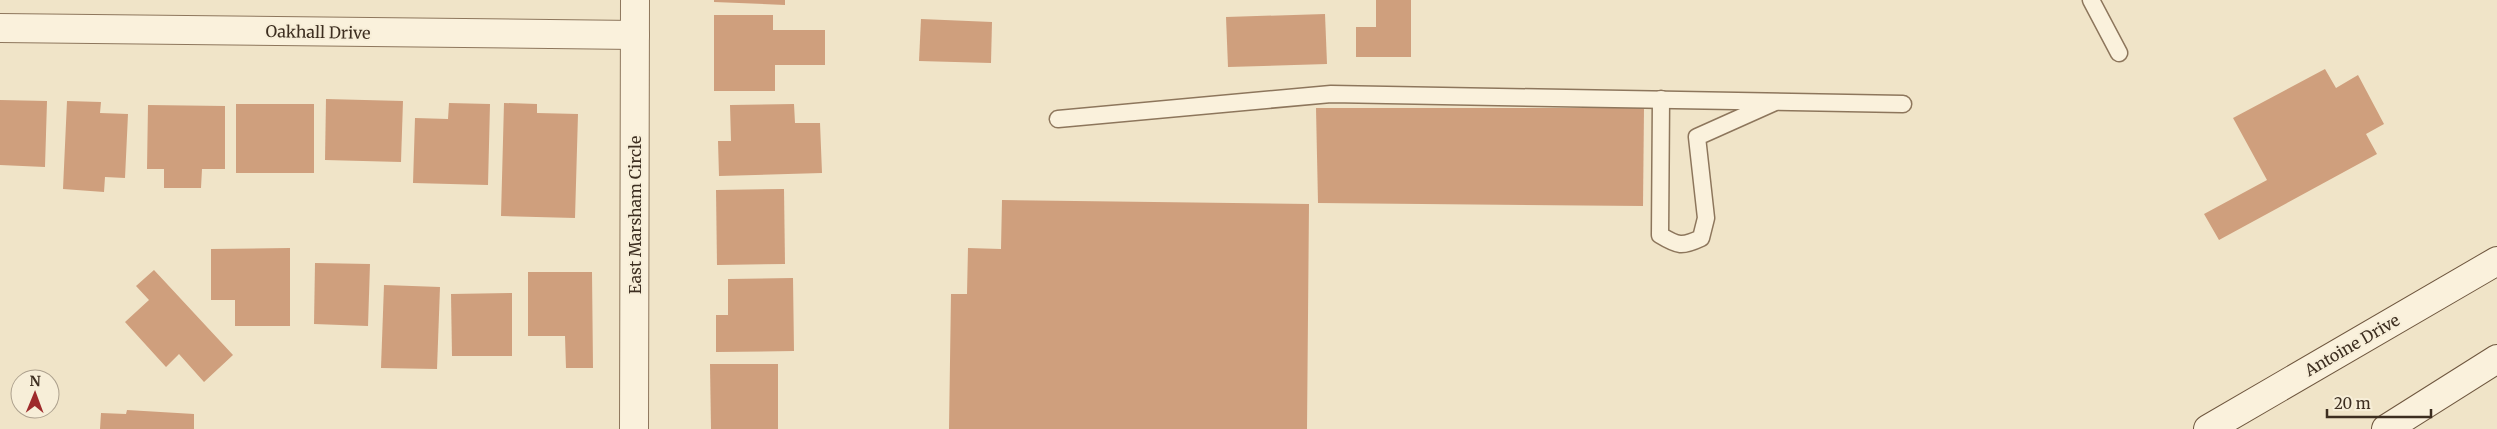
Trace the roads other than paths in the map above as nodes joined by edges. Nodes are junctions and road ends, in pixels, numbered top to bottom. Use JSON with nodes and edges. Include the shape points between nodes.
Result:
{"nodes":[{"id":1,"x":635,"y":0,"type":"edge"},
{"id":2,"x":2091,"y":0,"type":"edge"},
{"id":3,"x":0,"y":28,"type":"edge"},
{"id":4,"x":635,"y":35,"type":"junction"},
{"id":5,"x":2119,"y":53,"type":"dead end"},
{"id":6,"x":1661,"y":99,"type":"junction"},
{"id":7,"x":1777,"y":101,"type":"junction"},
{"id":8,"x":1903,"y":104,"type":"dead end"},
{"id":9,"x":1058,"y":119,"type":"dead end"},
{"id":10,"x":2497,"y":261,"type":"edge"},
{"id":11,"x":2497,"y":359,"type":"edge"},
{"id":12,"x":634,"y":429,"type":"edge"},
{"id":13,"x":2208,"y":429,"type":"edge"},
{"id":14,"x":2386,"y":429,"type":"edge"}],
"edges":[{"from":1,"to":4,"type":"street","name":"East Marsham Circle"},
{"from":2,"to":5,"type":"lane"},
{"from":3,"to":4,"type":"street","name":"Oakhall Drive"},
{"from":4,"to":12,"type":"street","name":"East Marsham Circle"},
{"from":6,"to":7,"type":"lane"},
{"from":6,"to":7,"type":"lane","via":[[1660,235],[1676,245],[1702,238],[1706,218],[1697,137]]},
{"from":6,"to":9,"type":"lane","via":[[1331,94]]},
{"from":7,"to":8,"type":"lane"},
{"from":10,"to":13,"type":"street","name":"Antoine Drive"},
{"from":11,"to":14,"type":"street"}]}
